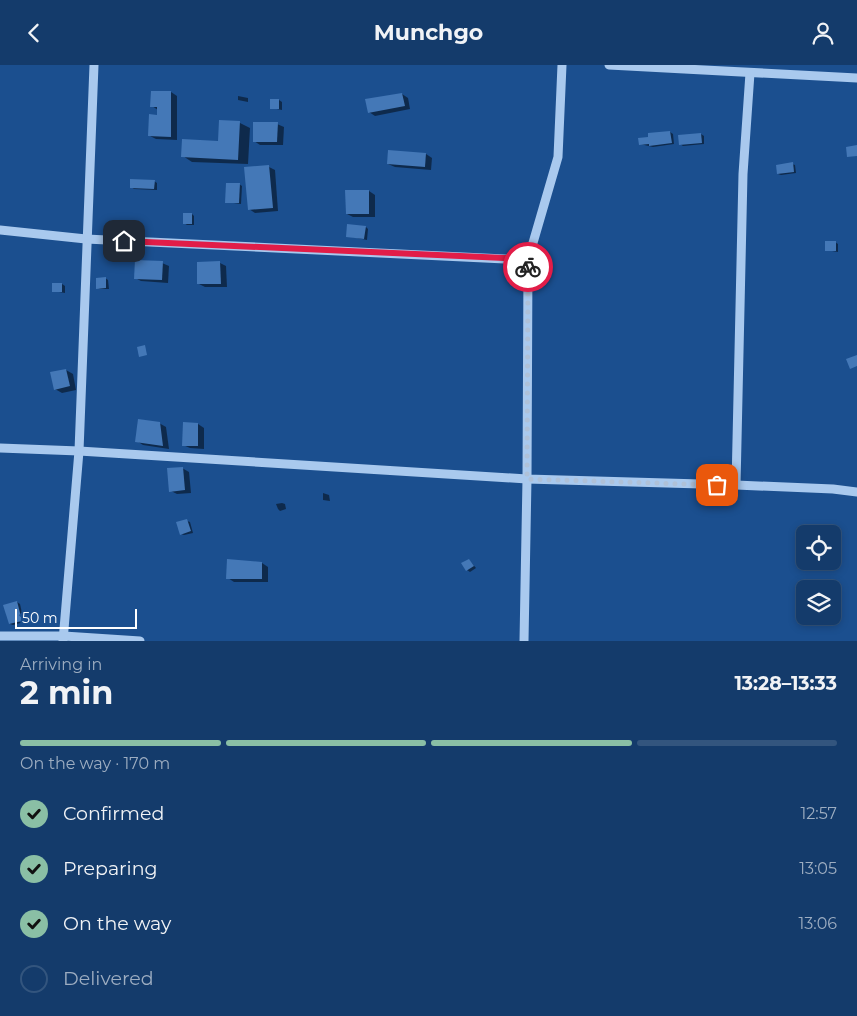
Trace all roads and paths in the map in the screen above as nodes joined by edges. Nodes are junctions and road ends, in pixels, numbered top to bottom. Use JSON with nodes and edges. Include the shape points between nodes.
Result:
{"nodes":[{"id":1,"x":94,"y":65,"type":"edge"},
{"id":2,"x":562,"y":65,"type":"edge"},
{"id":3,"x":609,"y":65,"type":"edge"},
{"id":4,"x":750,"y":73,"type":"junction"},
{"id":5,"x":857,"y":78,"type":"edge"},
{"id":6,"x":0,"y":231,"type":"edge"},
{"id":7,"x":86,"y":239,"type":"junction"},
{"id":8,"x":528,"y":259,"type":"junction"},
{"id":9,"x":0,"y":448,"type":"edge"},
{"id":10,"x":79,"y":451,"type":"junction"},
{"id":11,"x":527,"y":479,"type":"junction"},
{"id":12,"x":736,"y":485,"type":"junction"},
{"id":13,"x":857,"y":492,"type":"edge"},
{"id":14,"x":0,"y":636,"type":"edge"},
{"id":15,"x":64,"y":639,"type":"edge"},
{"id":16,"x":140,"y":641,"type":"edge"},
{"id":17,"x":524,"y":641,"type":"edge"}],
"edges":[{"from":1,"to":7,"type":"street"},
{"from":2,"to":8,"type":"street","via":[[558,157]]},
{"from":3,"to":4,"type":"street"},
{"from":4,"to":5,"type":"street"},
{"from":4,"to":12,"type":"street","via":[[743,175]]},
{"from":6,"to":7,"type":"street"},
{"from":7,"to":8,"type":"street"},
{"from":7,"to":10,"type":"street"},
{"from":8,"to":11,"type":"street"},
{"from":9,"to":10,"type":"street"},
{"from":10,"to":11,"type":"street"},
{"from":10,"to":15,"type":"street"},
{"from":11,"to":12,"type":"street"},
{"from":11,"to":17,"type":"street"},
{"from":12,"to":13,"type":"street"},
{"from":14,"to":15,"type":"street"},
{"from":15,"to":16,"type":"street"}]}
